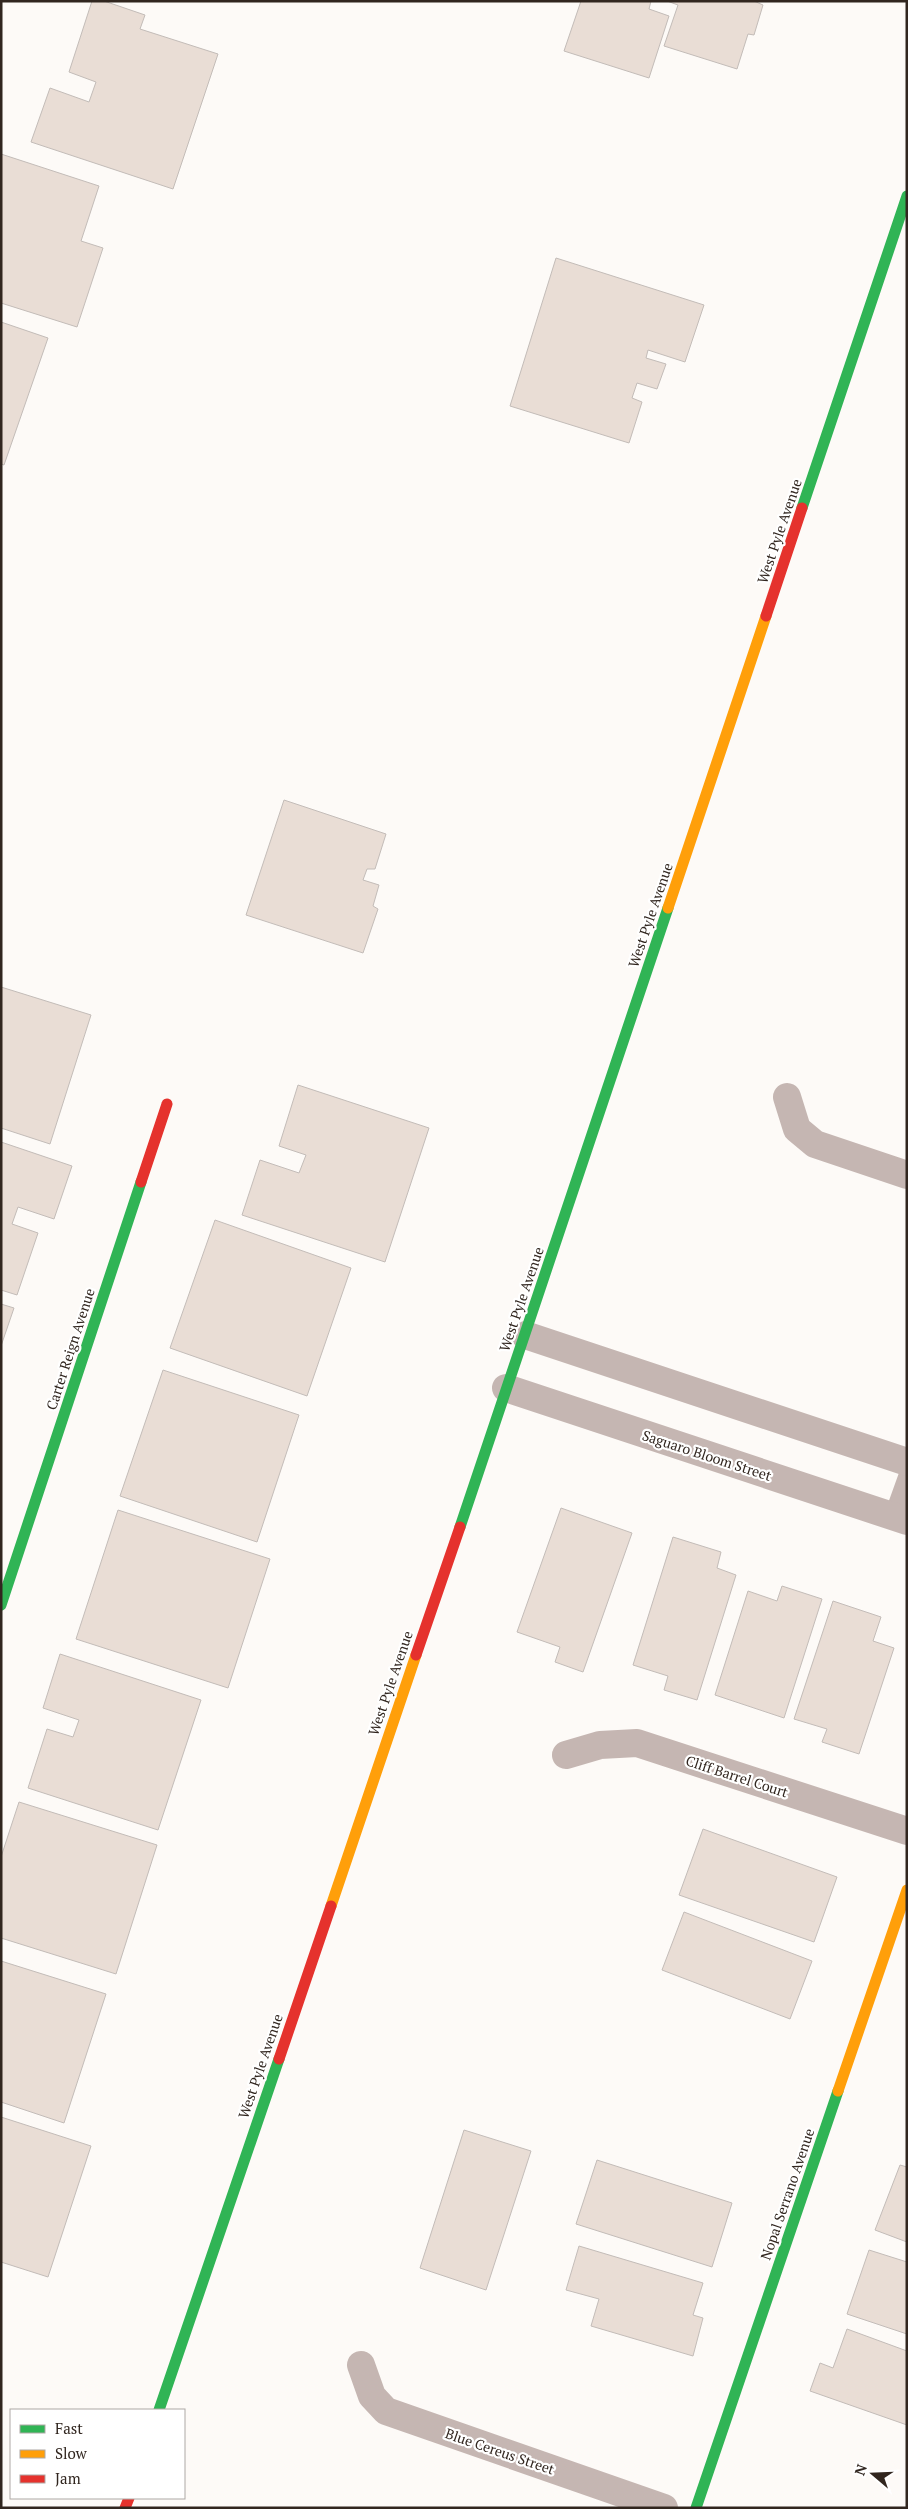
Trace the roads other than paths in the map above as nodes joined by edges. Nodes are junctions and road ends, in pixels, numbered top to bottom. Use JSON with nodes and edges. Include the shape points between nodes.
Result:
{"nodes":[{"id":1,"x":907,"y":196,"type":"edge"},
{"id":2,"x":787,"y":1097,"type":"dead end"},
{"id":3,"x":167,"y":1104,"type":"dead end"},
{"id":4,"x":907,"y":1175,"type":"edge"},
{"id":5,"x":524,"y":1336,"type":"junction"},
{"id":6,"x":506,"y":1388,"type":"junction"},
{"id":7,"x":907,"y":1462,"type":"edge"},
{"id":8,"x":907,"y":1477,"type":"edge"},
{"id":9,"x":900,"y":1518,"type":"edge"},
{"id":10,"x":1,"y":1605,"type":"edge"},
{"id":11,"x":566,"y":1755,"type":"dead end"},
{"id":12,"x":907,"y":1831,"type":"edge"},
{"id":13,"x":907,"y":1890,"type":"edge"},
{"id":14,"x":361,"y":2365,"type":"dead end"},
{"id":15,"x":159,"y":2409,"type":"edge"},
{"id":16,"x":664,"y":2508,"type":"edge"},
{"id":17,"x":696,"y":2508,"type":"edge"}],
"edges":[{"from":1,"to":5,"type":"street","name":"West Pyle Avenue"},
{"from":2,"to":4,"type":"street","via":[[797,1128],[815,1144]]},
{"from":3,"to":10,"type":"street","name":"Carter Reign Avenue"},
{"from":5,"to":6,"type":"street","name":"West Pyle Avenue"},
{"from":5,"to":7,"type":"street"},
{"from":6,"to":9,"type":"street","name":"Saguaro Bloom Street"},
{"from":6,"to":15,"type":"street","name":"West Pyle Avenue"},
{"from":8,"to":9,"type":"lane"},
{"from":11,"to":12,"type":"street","name":"Cliff Barrel Court","via":[[600,1745],[637,1743]]},
{"from":13,"to":17,"type":"street","name":"Nopal Serrano Avenue"},
{"from":14,"to":16,"type":"street","name":"Blue Cereus Street","via":[[372,2396],[386,2411]]}]}
